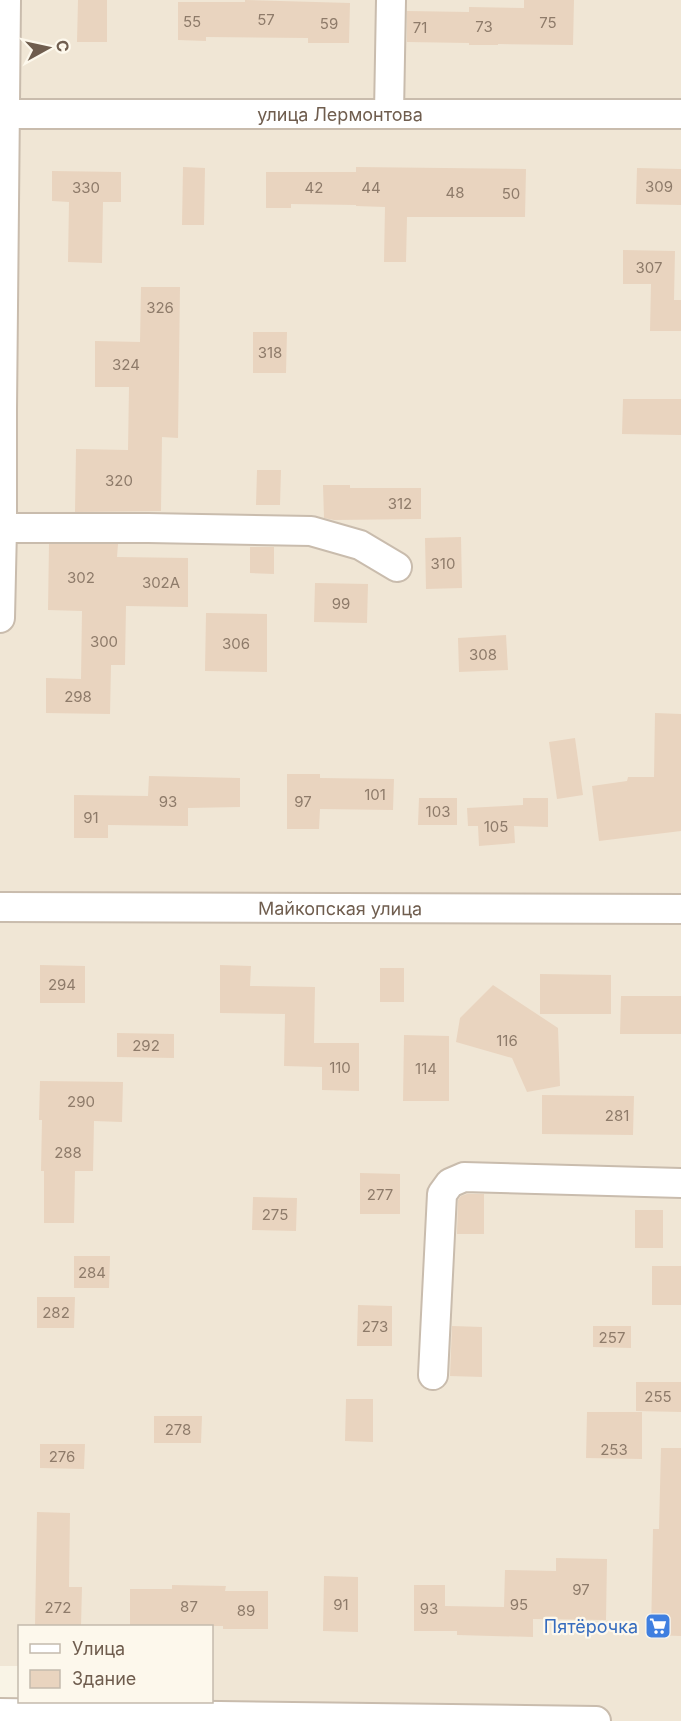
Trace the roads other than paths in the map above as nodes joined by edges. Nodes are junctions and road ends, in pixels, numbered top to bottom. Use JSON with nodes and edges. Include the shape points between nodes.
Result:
{"nodes":[{"id":1,"x":6,"y":0,"type":"edge"},
{"id":2,"x":391,"y":0,"type":"edge"},
{"id":3,"x":389,"y":113,"type":"junction"},
{"id":4,"x":2,"y":114,"type":"edge"},
{"id":5,"x":681,"y":114,"type":"edge"},
{"id":6,"x":1,"y":409,"type":"edge"},
{"id":7,"x":2,"y":528,"type":"junction"},
{"id":8,"x":397,"y":567,"type":"dead end"},
{"id":9,"x":0,"y":618,"type":"edge"},
{"id":10,"x":0,"y":907,"type":"edge"},
{"id":11,"x":681,"y":909,"type":"edge"},
{"id":12,"x":681,"y":1183,"type":"edge"},
{"id":13,"x":433,"y":1376,"type":"dead end"},
{"id":14,"x":0,"y":1713,"type":"edge"},
{"id":15,"x":596,"y":1721,"type":"edge"}],
"edges":[{"from":1,"to":4,"type":"street"},
{"from":2,"to":3,"type":"street"},
{"from":3,"to":4,"type":"street","name":"улица Лермонтова"},
{"from":3,"to":5,"type":"street","name":"улица Лермонтова"},
{"from":4,"to":6,"type":"street"},
{"from":6,"to":7,"type":"street"},
{"from":7,"to":8,"type":"street","via":[[311,531],[360,545]]},
{"from":7,"to":9,"type":"street"},
{"from":10,"to":11,"type":"street","name":"Майкопская улица"},
{"from":12,"to":13,"type":"street","via":[[464,1177],[450,1184],[442,1194]]},
{"from":14,"to":15,"type":"street"}]}
